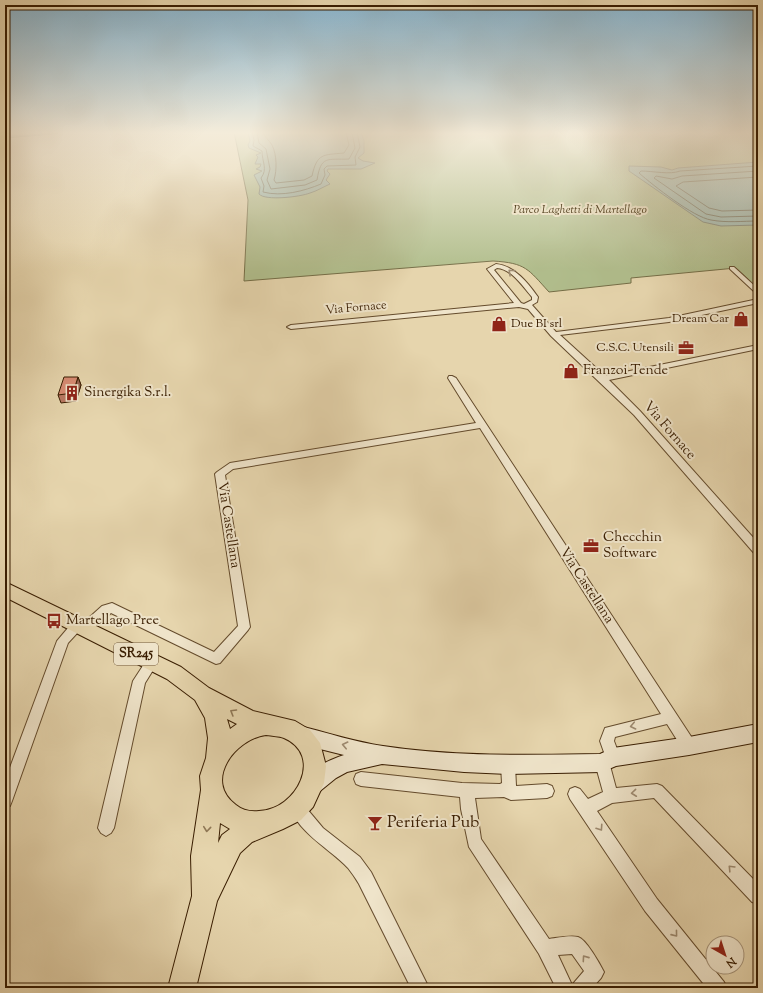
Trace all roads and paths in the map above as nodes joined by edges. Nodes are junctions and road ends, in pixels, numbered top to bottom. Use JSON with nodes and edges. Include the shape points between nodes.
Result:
{"nodes":[{"id":1,"x":732,"y":268,"type":"dead end"},
{"id":2,"x":758,"y":293,"type":"edge"},
{"id":3,"x":758,"y":300,"type":"edge"},
{"id":4,"x":522,"y":305,"type":"junction"},
{"id":5,"x":291,"y":327,"type":"dead end"},
{"id":6,"x":554,"y":334,"type":"junction"},
{"id":7,"x":758,"y":347,"type":"edge"},
{"id":8,"x":452,"y":378,"type":"dead end"},
{"id":9,"x":603,"y":379,"type":"junction"},
{"id":10,"x":482,"y":426,"type":"junction"},
{"id":11,"x":758,"y":550,"type":"edge"},
{"id":12,"x":5,"y":589,"type":"edge"},
{"id":13,"x":81,"y":627,"type":"junction"},
{"id":14,"x":152,"y":662,"type":"junction"},
{"id":15,"x":202,"y":694,"type":"junction"},
{"id":16,"x":671,"y":717,"type":"junction"},
{"id":17,"x":266,"y":725,"type":"junction"},
{"id":18,"x":758,"y":733,"type":"edge"},
{"id":19,"x":300,"y":735,"type":"junction"},
{"id":20,"x":690,"y":746,"type":"junction"},
{"id":21,"x":383,"y":755,"type":"junction"},
{"id":22,"x":216,"y":759,"type":"junction"},
{"id":23,"x":607,"y":760,"type":"junction"},
{"id":24,"x":508,"y":765,"type":"junction"},
{"id":25,"x":361,"y":778,"type":"dead end"},
{"id":26,"x":313,"y":784,"type":"junction"},
{"id":27,"x":212,"y":790,"type":"junction"},
{"id":28,"x":506,"y":790,"type":"junction"},
{"id":29,"x":467,"y":791,"type":"junction"},
{"id":30,"x":547,"y":791,"type":"dead end"},
{"id":31,"x":575,"y":794,"type":"dead end"},
{"id":32,"x":611,"y":796,"type":"junction"},
{"id":33,"x":5,"y":800,"type":"edge"},
{"id":34,"x":297,"y":808,"type":"junction"},
{"id":35,"x":586,"y":808,"type":"junction"},
{"id":36,"x":265,"y":823,"type":"junction"},
{"id":37,"x":106,"y":828,"type":"dead end"},
{"id":38,"x":758,"y":896,"type":"edge"},
{"id":39,"x":204,"y":899,"type":"junction"},
{"id":40,"x":545,"y":948,"type":"junction"},
{"id":41,"x":182,"y":988,"type":"edge"},
{"id":42,"x":420,"y":988,"type":"edge"},
{"id":43,"x":565,"y":988,"type":"edge"},
{"id":44,"x":580,"y":988,"type":"edge"},
{"id":45,"x":718,"y":988,"type":"edge"}],
"edges":[{"from":1,"to":2,"type":"street"},
{"from":3,"to":6,"type":"street","via":[[669,320]]},
{"from":4,"to":4,"type":"street","name":"Via Fornace","one_way":true,"via":[[535,301],[535,297],[509,268],[501,266],[490,269]]},
{"from":4,"to":5,"type":"street","name":"Via Fornace"},
{"from":4,"to":6,"type":"street","name":"Via Fornace","via":[[530,307]]},
{"from":6,"to":9,"type":"street","name":"Via Fornace"},
{"from":7,"to":9,"type":"street"},
{"from":8,"to":10,"type":"street","name":"Via Castellana"},
{"from":9,"to":11,"type":"street","name":"Via Fornace","via":[[637,413]]},
{"from":10,"to":13,"type":"street","name":"Via Castellana","via":[[230,466],[220,474],[244,627],[216,659],[112,608]]},
{"from":10,"to":16,"type":"street","name":"Via Castellana"},
{"from":12,"to":13,"type":"main road","number":"SR245"},
{"from":13,"to":14,"type":"main road","number":"SR245"},
{"from":13,"to":33,"type":"street","name":"Via Castellana","via":[[63,641]]},
{"from":14,"to":15,"type":"main road","number":"SR245","via":[[174,673]]},
{"from":14,"to":37,"type":"street","via":[[138,681]]},
{"from":17,"to":15,"type":"main road","number":"SR245","one_way":true,"via":[[247,720]]},
{"from":15,"to":22,"type":"main road","number":"SR245","via":[[220,730]]},
{"from":16,"to":20,"type":"street","name":"Via Castellana"},
{"from":16,"to":23,"type":"street","one_way":true,"via":[[610,732]]},
{"from":17,"to":19,"type":"main road","via":[[282,727]]},
{"from":17,"to":22,"type":"main road","via":[[252,728],[235,737],[221,750]]},
{"from":18,"to":20,"type":"street"},
{"from":21,"to":19,"type":"street","one_way":true},
{"from":19,"to":26,"type":"main road","via":[[309,744],[314,757],[316,770]]},
{"from":20,"to":23,"type":"street"},
{"from":21,"to":24,"type":"street"},
{"from":21,"to":26,"type":"street","via":[[348,762],[333,768]]},
{"from":22,"to":27,"type":"main road","via":[[212,769]]},
{"from":23,"to":24,"type":"street","via":[[565,765]]},
{"from":23,"to":32,"type":"street"},
{"from":24,"to":28,"type":"street","via":[[509,788]]},
{"from":25,"to":29,"type":"street"},
{"from":26,"to":34,"type":"main road"},
{"from":27,"to":36,"type":"main road","via":[[216,803],[236,820]]},
{"from":27,"to":39,"type":"main road","one_way":true,"via":[[204,856]]},
{"from":28,"to":29,"type":"street"},
{"from":28,"to":30,"type":"street","via":[[511,793]]},
{"from":29,"to":40,"type":"street","via":[[474,842]]},
{"from":31,"to":35,"type":"street"},
{"from":32,"to":35,"type":"street"},
{"from":38,"to":32,"type":"street","one_way":true,"via":[[656,791]]},
{"from":34,"to":36,"type":"main road","via":[[282,818]]},
{"from":34,"to":42,"type":"street","via":[[318,833],[354,863]]},
{"from":35,"to":45,"type":"street","one_way":true,"via":[[652,904]]},
{"from":36,"to":39,"type":"main road","via":[[243,833],[231,844]]},
{"from":39,"to":41,"type":"main road"},
{"from":40,"to":43,"type":"street"},
{"from":44,"to":40,"type":"street","one_way":true,"via":[[595,972],[576,945]]}]}
